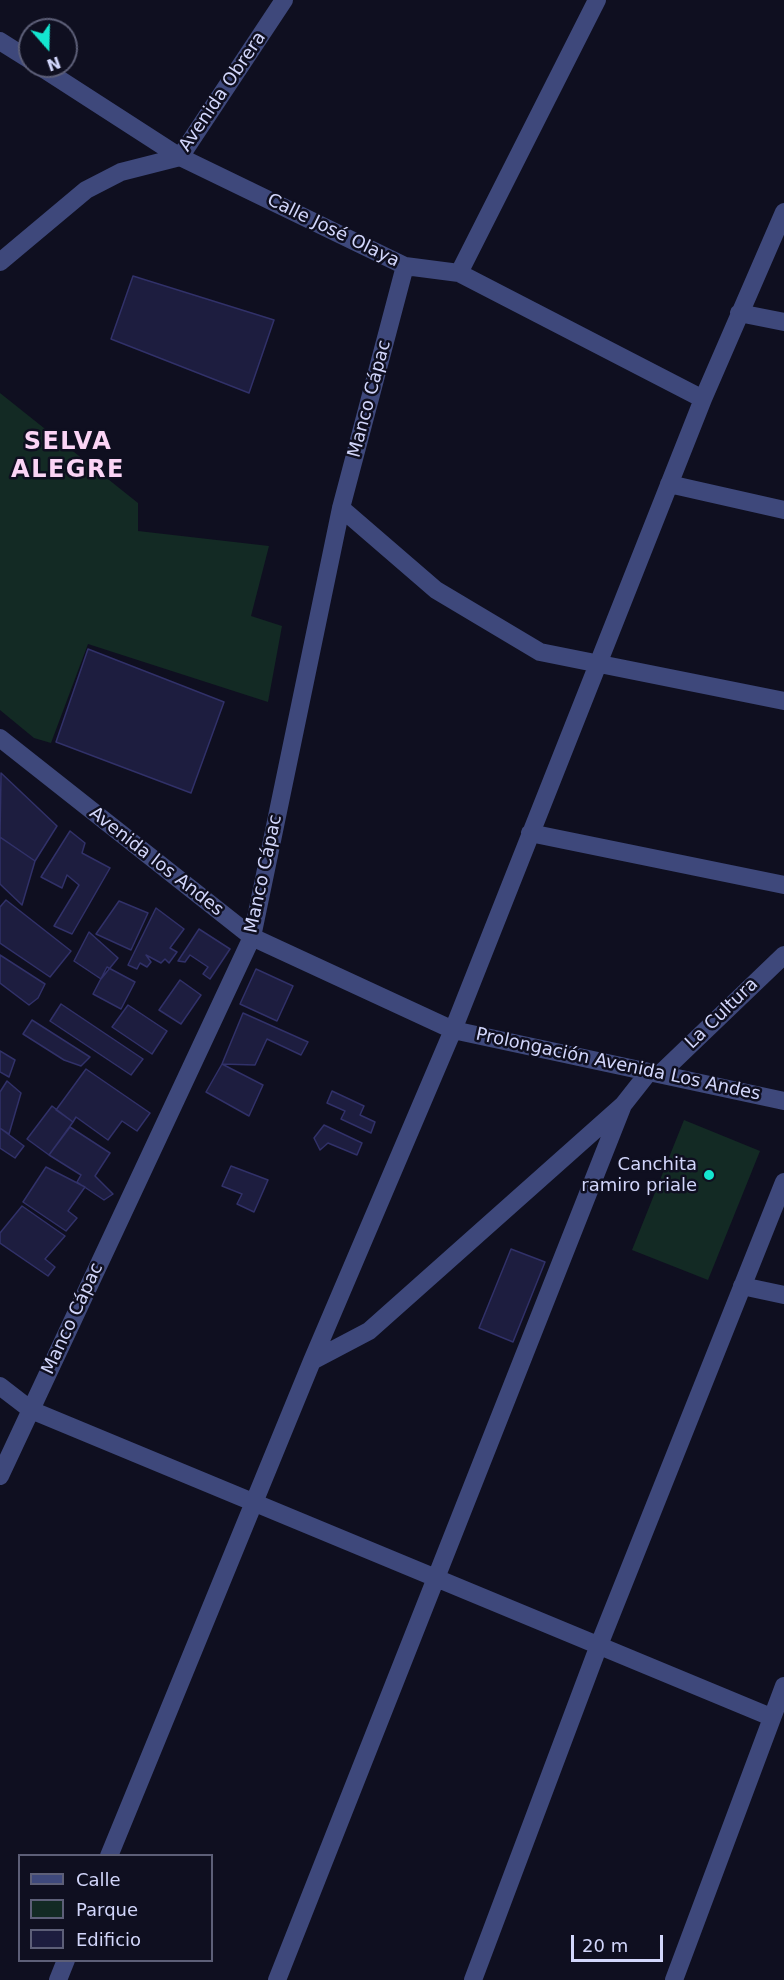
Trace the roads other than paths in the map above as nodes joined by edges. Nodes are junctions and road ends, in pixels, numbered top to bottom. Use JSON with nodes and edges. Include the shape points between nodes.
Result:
{"nodes":[{"id":1,"x":284,"y":0,"type":"edge"},
{"id":2,"x":597,"y":0,"type":"edge"},
{"id":3,"x":0,"y":41,"type":"edge"},
{"id":4,"x":18,"y":52,"type":"edge"},
{"id":5,"x":58,"y":78,"type":"edge"},
{"id":6,"x":180,"y":157,"type":"junction"},
{"id":7,"x":784,"y":212,"type":"edge"},
{"id":8,"x":0,"y":262,"type":"edge"},
{"id":9,"x":405,"y":266,"type":"junction"},
{"id":10,"x":459,"y":273,"type":"junction"},
{"id":11,"x":739,"y":313,"type":"junction"},
{"id":12,"x":784,"y":322,"type":"edge"},
{"id":13,"x":703,"y":399,"type":"junction"},
{"id":14,"x":669,"y":484,"type":"junction"},
{"id":15,"x":341,"y":508,"type":"junction"},
{"id":16,"x":784,"y":510,"type":"edge"},
{"id":17,"x":598,"y":664,"type":"junction"},
{"id":18,"x":784,"y":701,"type":"edge"},
{"id":19,"x":1,"y":741,"type":"edge"},
{"id":20,"x":530,"y":833,"type":"junction"},
{"id":21,"x":784,"y":885,"type":"edge"},
{"id":22,"x":252,"y":937,"type":"junction"},
{"id":23,"x":784,"y":955,"type":"edge"},
{"id":24,"x":453,"y":1030,"type":"junction"},
{"id":25,"x":654,"y":1073,"type":"junction"},
{"id":26,"x":784,"y":1101,"type":"edge"},
{"id":27,"x":623,"y":1105,"type":"junction"},
{"id":28,"x":784,"y":1182,"type":"edge"},
{"id":29,"x":742,"y":1286,"type":"junction"},
{"id":30,"x":784,"y":1295,"type":"edge"},
{"id":31,"x":312,"y":1361,"type":"junction"},
{"id":32,"x":0,"y":1386,"type":"edge"},
{"id":33,"x":30,"y":1410,"type":"junction"},
{"id":34,"x":0,"y":1476,"type":"edge"},
{"id":35,"x":254,"y":1503,"type":"junction"},
{"id":36,"x":435,"y":1577,"type":"junction"},
{"id":37,"x":598,"y":1645,"type":"junction"},
{"id":38,"x":784,"y":1686,"type":"edge"},
{"id":39,"x":771,"y":1717,"type":"junction"},
{"id":40,"x":110,"y":1854,"type":"edge"},
{"id":41,"x":65,"y":1962,"type":"edge"},
{"id":42,"x":58,"y":1980,"type":"edge"},
{"id":43,"x":277,"y":1980,"type":"edge"},
{"id":44,"x":474,"y":1980,"type":"edge"},
{"id":45,"x":674,"y":1980,"type":"edge"}],
"edges":[{"from":1,"to":6,"type":"street","name":"Avenida Obrera"},
{"from":2,"to":10,"type":"street"},
{"from":3,"to":4,"type":"street"},
{"from":5,"to":6,"type":"street","name":"Calle José Olaya"},
{"from":6,"to":8,"type":"street","name":"Avenida Obrera","via":[[121,172],[86,190]]},
{"from":6,"to":9,"type":"street","name":"Calle José Olaya"},
{"from":7,"to":11,"type":"street"},
{"from":9,"to":10,"type":"street","name":"Calle José Olaya"},
{"from":9,"to":15,"type":"street","name":"Manco Cápac"},
{"from":10,"to":13,"type":"street","name":"Calle José Olaya"},
{"from":11,"to":12,"type":"street"},
{"from":11,"to":13,"type":"street"},
{"from":13,"to":14,"type":"street"},
{"from":14,"to":16,"type":"street"},
{"from":14,"to":17,"type":"street"},
{"from":15,"to":17,"type":"street","via":[[436,590],[540,652]]},
{"from":15,"to":22,"type":"street","name":"Manco Cápac"},
{"from":17,"to":18,"type":"street"},
{"from":17,"to":20,"type":"street"},
{"from":19,"to":22,"type":"street","name":"Avenida los Andes"},
{"from":20,"to":21,"type":"street"},
{"from":20,"to":24,"type":"street"},
{"from":22,"to":24,"type":"street","name":"Avenida los Andes"},
{"from":22,"to":33,"type":"street","name":"Manco Cápac"},
{"from":23,"to":25,"type":"street","name":"La Cultura"},
{"from":24,"to":25,"type":"street","name":"Prolongación Avenida Los Andes"},
{"from":24,"to":31,"type":"street"},
{"from":25,"to":26,"type":"street","name":"Prolongación Avenida Los Andes"},
{"from":25,"to":27,"type":"street","name":"La Cultura"},
{"from":27,"to":31,"type":"street","via":[[369,1331]]},
{"from":27,"to":36,"type":"street"},
{"from":28,"to":29,"type":"street"},
{"from":29,"to":30,"type":"street"},
{"from":29,"to":37,"type":"street"},
{"from":31,"to":35,"type":"street"},
{"from":32,"to":33,"type":"street"},
{"from":33,"to":34,"type":"street","name":"Manco Cápac"},
{"from":33,"to":35,"type":"street"},
{"from":35,"to":36,"type":"street"},
{"from":35,"to":40,"type":"street"},
{"from":36,"to":37,"type":"street"},
{"from":36,"to":43,"type":"street"},
{"from":37,"to":39,"type":"street"},
{"from":37,"to":44,"type":"street"},
{"from":38,"to":39,"type":"street"},
{"from":39,"to":45,"type":"street"},
{"from":41,"to":42,"type":"street"}]}
